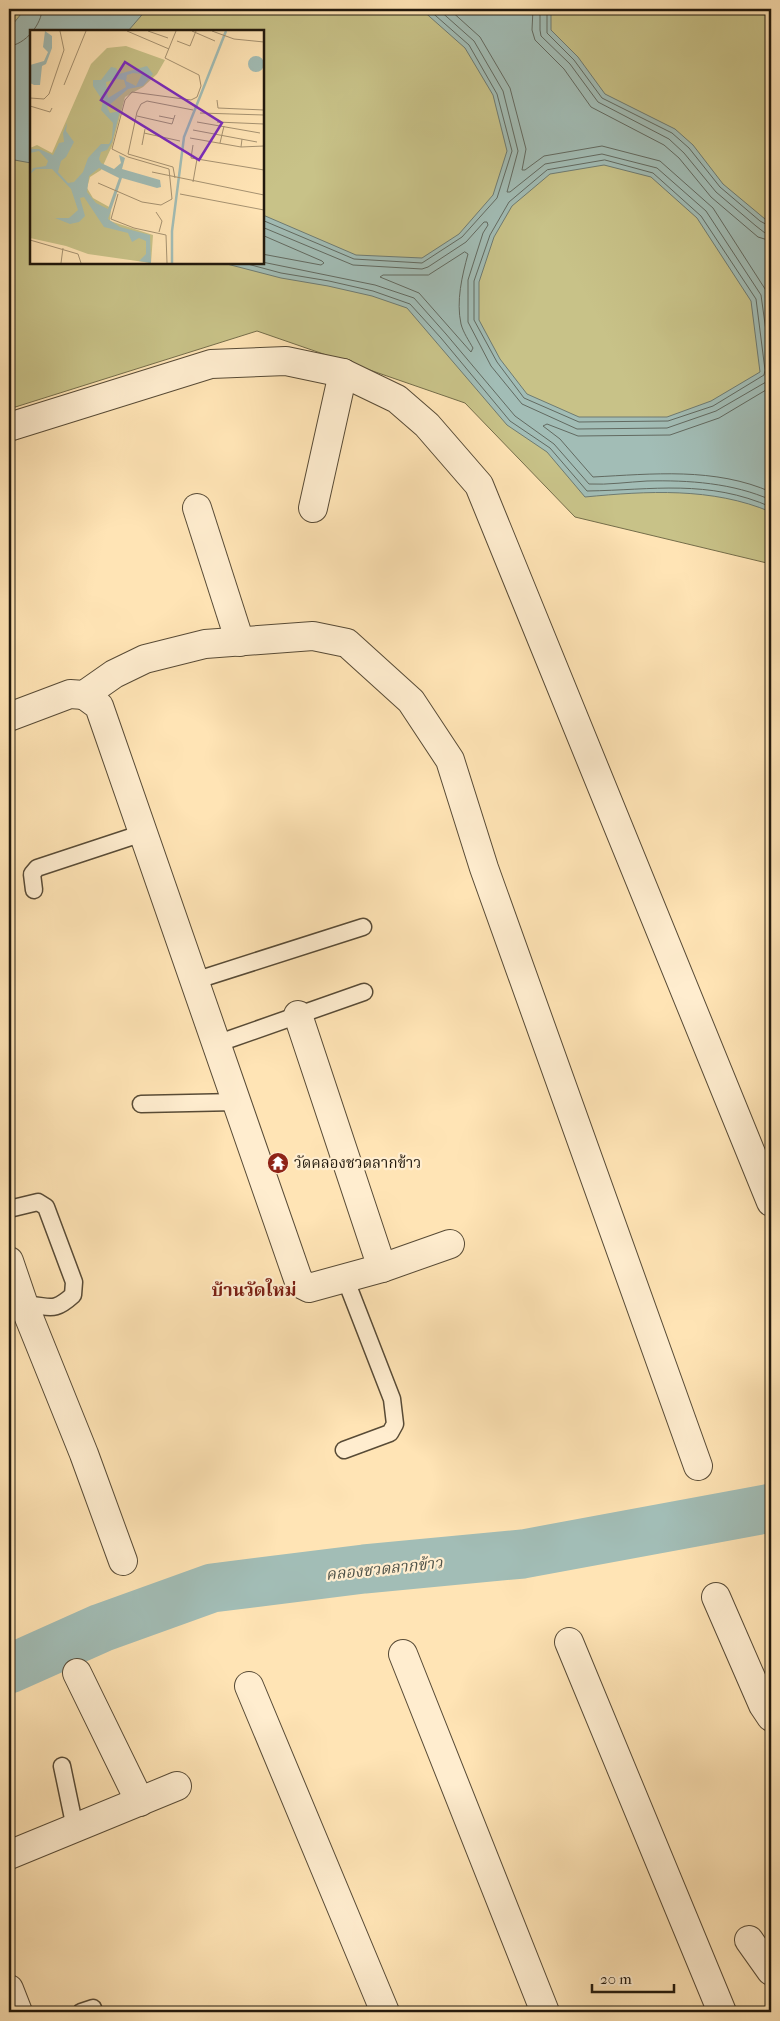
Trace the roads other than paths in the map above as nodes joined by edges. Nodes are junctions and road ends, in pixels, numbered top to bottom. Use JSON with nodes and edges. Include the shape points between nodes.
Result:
{"nodes":[{"id":1,"x":343,"y":373,"type":"junction"},
{"id":2,"x":9,"y":427,"type":"edge"},
{"id":3,"x":198,"y":508,"type":"dead end"},
{"id":4,"x":314,"y":508,"type":"dead end"},
{"id":5,"x":240,"y":642,"type":"junction"},
{"id":6,"x":84,"y":695,"type":"junction"},
{"id":7,"x":9,"y":716,"type":"edge"},
{"id":8,"x":143,"y":833,"type":"junction"},
{"id":9,"x":34,"y":890,"type":"dead end"},
{"id":10,"x":363,"y":928,"type":"dead end"},
{"id":11,"x":194,"y":981,"type":"junction"},
{"id":12,"x":364,"y":992,"type":"dead end"},
{"id":13,"x":298,"y":1015,"type":"junction"},
{"id":14,"x":216,"y":1044,"type":"junction"},
{"id":15,"x":237,"y":1102,"type":"junction"},
{"id":16,"x":141,"y":1104,"type":"dead end"},
{"id":17,"x":771,"y":1202,"type":"edge"},
{"id":18,"x":9,"y":1209,"type":"edge"},
{"id":19,"x":450,"y":1244,"type":"dead end"},
{"id":20,"x":9,"y":1261,"type":"edge"},
{"id":21,"x":382,"y":1268,"type":"junction"},
{"id":22,"x":345,"y":1278,"type":"junction"},
{"id":23,"x":16,"y":1307,"type":"edge"},
{"id":24,"x":344,"y":1450,"type":"dead end"},
{"id":25,"x":698,"y":1466,"type":"dead end"},
{"id":26,"x":123,"y":1561,"type":"dead end"},
{"id":27,"x":716,"y":1597,"type":"dead end"},
{"id":28,"x":569,"y":1642,"type":"dead end"},
{"id":29,"x":403,"y":1654,"type":"dead end"},
{"id":30,"x":77,"y":1673,"type":"dead end"},
{"id":31,"x":249,"y":1686,"type":"dead end"},
{"id":32,"x":771,"y":1717,"type":"edge"},
{"id":33,"x":62,"y":1766,"type":"dead end"},
{"id":34,"x":177,"y":1786,"type":"dead end"},
{"id":35,"x":140,"y":1802,"type":"junction"},
{"id":36,"x":75,"y":1828,"type":"junction"},
{"id":37,"x":9,"y":1855,"type":"edge"},
{"id":38,"x":749,"y":1940,"type":"dead end"},
{"id":39,"x":771,"y":1971,"type":"edge"},
{"id":40,"x":9,"y":1989,"type":"edge"},
{"id":41,"x":18,"y":2012,"type":"edge"},
{"id":42,"x":385,"y":2012,"type":"edge"},
{"id":43,"x":545,"y":2012,"type":"edge"},
{"id":44,"x":722,"y":2012,"type":"edge"}],
"edges":[{"from":1,"to":2,"type":"street","via":[[286,361],[212,364]]},
{"from":1,"to":4,"type":"street"},
{"from":1,"to":17,"type":"street","via":[[397,399],[427,425],[479,485]]},
{"from":3,"to":5,"type":"street"},
{"from":5,"to":6,"type":"street","via":[[205,644],[145,659],[114,674]]},
{"from":5,"to":25,"type":"street","via":[[313,636],[347,643],[411,701],[450,760],[484,868]]},
{"from":6,"to":7,"type":"street","via":[[70,694]]},
{"from":6,"to":8,"type":"street","via":[[99,706]]},
{"from":8,"to":9,"type":"lane","via":[[37,868],[32,874]]},
{"from":8,"to":11,"type":"street"},
{"from":10,"to":11,"type":"lane"},
{"from":11,"to":14,"type":"street"},
{"from":12,"to":13,"type":"lane"},
{"from":13,"to":14,"type":"lane"},
{"from":13,"to":21,"type":"street"},
{"from":14,"to":15,"type":"street"},
{"from":15,"to":16,"type":"lane"},
{"from":15,"to":22,"type":"street","via":[[298,1279],[309,1288]]},
{"from":18,"to":23,"type":"lane","via":[[38,1202],[46,1207],[74,1282],[73,1294],[54,1308]]},
{"from":19,"to":21,"type":"street"},
{"from":20,"to":23,"type":"street"},
{"from":21,"to":22,"type":"street"},
{"from":22,"to":24,"type":"lane","via":[[392,1399],[395,1424],[390,1433]]},
{"from":23,"to":26,"type":"street","via":[[84,1454]]},
{"from":27,"to":32,"type":"street"},
{"from":28,"to":44,"type":"street"},
{"from":29,"to":43,"type":"street"},
{"from":30,"to":35,"type":"street"},
{"from":31,"to":42,"type":"street"},
{"from":33,"to":36,"type":"lane"},
{"from":34,"to":35,"type":"street"},
{"from":35,"to":36,"type":"street"},
{"from":36,"to":37,"type":"street"},
{"from":38,"to":39,"type":"street"},
{"from":40,"to":41,"type":"street"}]}
